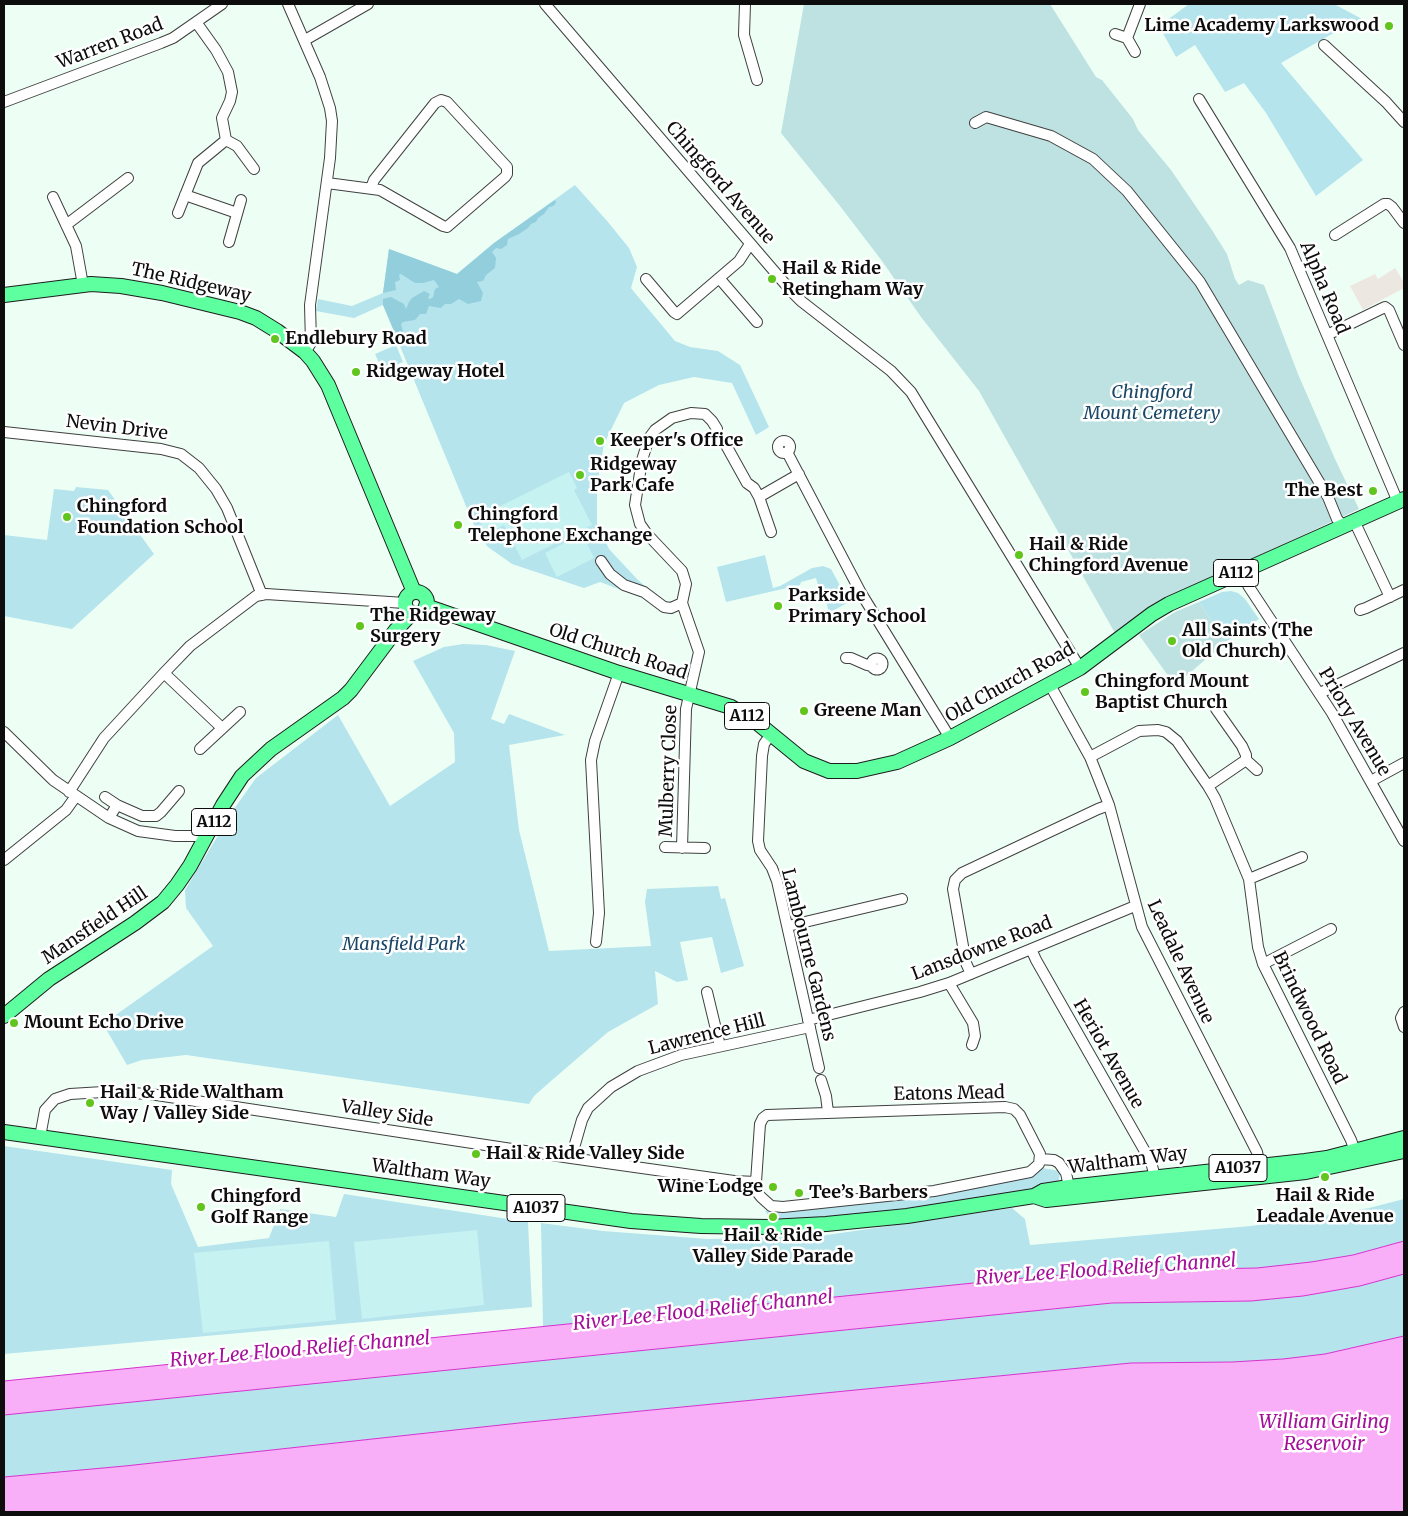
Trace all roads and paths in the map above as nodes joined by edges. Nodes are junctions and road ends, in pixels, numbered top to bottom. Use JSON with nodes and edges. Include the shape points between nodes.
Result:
{"nodes":[{"id":1,"x":222,"y":4,"type":"edge"},
{"id":2,"x":288,"y":4,"type":"edge"},
{"id":3,"x":368,"y":4,"type":"edge"},
{"id":4,"x":546,"y":4,"type":"edge"},
{"id":5,"x":745,"y":4,"type":"edge"},
{"id":6,"x":1140,"y":4,"type":"edge"},
{"id":7,"x":196,"y":22,"type":"junction"},
{"id":8,"x":1114,"y":34,"type":"dead end"},
{"id":9,"x":1127,"y":38,"type":"junction"},
{"id":10,"x":305,"y":40,"type":"junction"},
{"id":11,"x":1324,"y":45,"type":"dead end"},
{"id":12,"x":1135,"y":52,"type":"dead end"},
{"id":13,"x":757,"y":80,"type":"dead end"},
{"id":14,"x":1199,"y":99,"type":"dead end"},
{"id":15,"x":4,"y":102,"type":"edge"},
{"id":16,"x":1404,"y":122,"type":"edge"},
{"id":17,"x":975,"y":123,"type":"dead end"},
{"id":18,"x":226,"y":140,"type":"junction"},
{"id":19,"x":254,"y":169,"type":"dead end"},
{"id":20,"x":128,"y":178,"type":"dead end"},
{"id":21,"x":327,"y":183,"type":"junction"},
{"id":22,"x":371,"y":188,"type":"junction"},
{"id":23,"x":185,"y":195,"type":"junction"},
{"id":24,"x":53,"y":197,"type":"dead end"},
{"id":25,"x":241,"y":200,"type":"dead end"},
{"id":26,"x":178,"y":213,"type":"dead end"},
{"id":27,"x":237,"y":213,"type":"junction"},
{"id":28,"x":1404,"y":223,"type":"edge"},
{"id":29,"x":66,"y":225,"type":"junction"},
{"id":30,"x":1335,"y":235,"type":"dead end"},
{"id":31,"x":229,"y":242,"type":"dead end"},
{"id":32,"x":750,"y":244,"type":"junction"},
{"id":33,"x":719,"y":278,"type":"junction"},
{"id":34,"x":646,"y":279,"type":"dead end"},
{"id":35,"x":83,"y":285,"type":"junction"},
{"id":36,"x":4,"y":295,"type":"edge"},
{"id":37,"x":757,"y":322,"type":"dead end"},
{"id":38,"x":1327,"y":335,"type":"junction"},
{"id":39,"x":1404,"y":345,"type":"edge"},
{"id":40,"x":305,"y":352,"type":"junction"},
{"id":41,"x":717,"y":429,"type":"dead end"},
{"id":42,"x":4,"y":432,"type":"edge"},
{"id":43,"x":727,"y":447,"type":"dead end"},
{"id":44,"x":787,"y":452,"type":"dead end"},
{"id":45,"x":798,"y":474,"type":"junction"},
{"id":46,"x":759,"y":497,"type":"junction"},
{"id":47,"x":1401,"y":500,"type":"edge"},
{"id":48,"x":1357,"y":520,"type":"junction"},
{"id":49,"x":1343,"y":526,"type":"junction"},
{"id":50,"x":771,"y":532,"type":"dead end"},
{"id":51,"x":601,"y":561,"type":"dead end"},
{"id":52,"x":1241,"y":571,"type":"junction"},
{"id":53,"x":1404,"y":590,"type":"edge"},
{"id":54,"x":262,"y":595,"type":"junction"},
{"id":55,"x":1390,"y":597,"type":"junction"},
{"id":56,"x":410,"y":603,"type":"junction"},
{"id":57,"x":682,"y":603,"type":"junction"},
{"id":58,"x":1360,"y":610,"type":"dead end"},
{"id":59,"x":1404,"y":653,"type":"edge"},
{"id":60,"x":900,"y":656,"type":"junction"},
{"id":61,"x":846,"y":658,"type":"dead end"},
{"id":62,"x":1080,"y":668,"type":"junction"},
{"id":63,"x":164,"y":673,"type":"junction"},
{"id":64,"x":619,"y":674,"type":"junction"},
{"id":65,"x":1050,"y":685,"type":"junction"},
{"id":66,"x":1320,"y":693,"type":"junction"},
{"id":67,"x":688,"y":695,"type":"junction"},
{"id":68,"x":1216,"y":709,"type":"dead end"},
{"id":69,"x":240,"y":712,"type":"dead end"},
{"id":70,"x":222,"y":728,"type":"junction"},
{"id":71,"x":4,"y":732,"type":"edge"},
{"id":72,"x":771,"y":734,"type":"junction"},
{"id":73,"x":950,"y":738,"type":"junction"},
{"id":74,"x":200,"y":749,"type":"dead end"},
{"id":75,"x":1090,"y":757,"type":"junction"},
{"id":76,"x":1246,"y":760,"type":"junction"},
{"id":77,"x":1404,"y":764,"type":"edge"},
{"id":78,"x":1257,"y":770,"type":"dead end"},
{"id":79,"x":1371,"y":781,"type":"junction"},
{"id":80,"x":1208,"y":786,"type":"junction"},
{"id":81,"x":179,"y":791,"type":"dead end"},
{"id":82,"x":73,"y":794,"type":"junction"},
{"id":83,"x":105,"y":797,"type":"dead end"},
{"id":84,"x":117,"y":804,"type":"junction"},
{"id":85,"x":1109,"y":806,"type":"junction"},
{"id":86,"x":109,"y":818,"type":"junction"},
{"id":87,"x":205,"y":839,"type":"junction"},
{"id":88,"x":1404,"y":841,"type":"edge"},
{"id":89,"x":665,"y":847,"type":"dead end"},
{"id":90,"x":682,"y":848,"type":"junction"},
{"id":91,"x":705,"y":848,"type":"dead end"},
{"id":92,"x":1302,"y":857,"type":"dead end"},
{"id":93,"x":4,"y":860,"type":"edge"},
{"id":94,"x":1249,"y":878,"type":"junction"},
{"id":95,"x":902,"y":900,"type":"dead end"},
{"id":96,"x":1135,"y":906,"type":"junction"},
{"id":97,"x":788,"y":926,"type":"junction"},
{"id":98,"x":1331,"y":929,"type":"dead end"},
{"id":99,"x":596,"y":942,"type":"dead end"},
{"id":100,"x":1031,"y":949,"type":"junction"},
{"id":101,"x":1263,"y":964,"type":"junction"},
{"id":102,"x":972,"y":974,"type":"junction"},
{"id":103,"x":949,"y":983,"type":"junction"},
{"id":104,"x":708,"y":992,"type":"dead end"},
{"id":105,"x":1404,"y":1012,"type":"edge"},
{"id":106,"x":4,"y":1016,"type":"edge"},
{"id":107,"x":809,"y":1024,"type":"junction"},
{"id":108,"x":1404,"y":1027,"type":"edge"},
{"id":109,"x":972,"y":1045,"type":"dead end"},
{"id":110,"x":720,"y":1046,"type":"junction"},
{"id":111,"x":819,"y":1068,"type":"dead end"},
{"id":112,"x":822,"y":1080,"type":"dead end"},
{"id":113,"x":828,"y":1112,"type":"junction"},
{"id":114,"x":4,"y":1132,"type":"edge"},
{"id":115,"x":40,"y":1137,"type":"junction"},
{"id":116,"x":1404,"y":1138,"type":"edge"},
{"id":117,"x":1355,"y":1151,"type":"junction"},
{"id":118,"x":1404,"y":1151,"type":"edge"},
{"id":119,"x":572,"y":1158,"type":"junction"},
{"id":120,"x":1040,"y":1159,"type":"junction"},
{"id":121,"x":1260,"y":1166,"type":"junction"},
{"id":122,"x":1306,"y":1167,"type":"junction"},
{"id":123,"x":1155,"y":1177,"type":"junction"},
{"id":124,"x":1206,"y":1177,"type":"junction"},
{"id":125,"x":756,"y":1182,"type":"junction"},
{"id":126,"x":1070,"y":1192,"type":"junction"}],
"edges":[{"from":1,"to":7,"type":"street","name":"Warren Road"},
{"from":2,"to":10,"type":"street"},
{"from":3,"to":10,"type":"street"},
{"from":4,"to":32,"type":"street","name":"Chingford Avenue"},
{"from":5,"to":13,"type":"street","via":[[744,35]]},
{"from":6,"to":9,"type":"street"},
{"from":7,"to":15,"type":"street","name":"Warren Road","via":[[173,38]]},
{"from":7,"to":18,"type":"street","via":[[216,50],[231,82],[230,101],[222,118]]},
{"from":8,"to":9,"type":"street"},
{"from":9,"to":12,"type":"street"},
{"from":10,"to":21,"type":"street","via":[[330,108],[332,132]]},
{"from":11,"to":16,"type":"street"},
{"from":14,"to":38,"type":"street","name":"Alpha Road","via":[[1290,248]]},
{"from":17,"to":49,"type":"street","via":[[986,117],[1051,136],[1092,158],[1127,191],[1200,282]]},
{"from":18,"to":19,"type":"street","via":[[237,146]]},
{"from":18,"to":23,"type":"street","via":[[198,163]]},
{"from":20,"to":29,"type":"street"},
{"from":21,"to":22,"type":"street"},
{"from":21,"to":40,"type":"street","via":[[310,305],[311,343]]},
{"from":22,"to":22,"type":"street","via":[[448,227],[505,177],[507,167],[447,102],[441,100],[435,103],[386,164]]},
{"from":23,"to":26,"type":"street"},
{"from":23,"to":27,"type":"street"},
{"from":24,"to":29,"type":"street"},
{"from":25,"to":27,"type":"street"},
{"from":27,"to":31,"type":"street"},
{"from":28,"to":30,"type":"street","via":[[1392,207],[1384,204]]},
{"from":29,"to":35,"type":"street","via":[[76,246]]},
{"from":32,"to":33,"type":"street","via":[[739,261]]},
{"from":32,"to":62,"type":"street","name":"Chingford Avenue","via":[[801,301],[891,371],[911,392]]},
{"from":33,"to":34,"type":"street","via":[[677,314]]},
{"from":33,"to":37,"type":"street"},
{"from":35,"to":36,"type":"main road","name":"The Ridgeway"},
{"from":35,"to":40,"type":"main road","name":"The Ridgeway","via":[[130,287],[240,312],[264,322]]},
{"from":38,"to":39,"type":"street","via":[[1385,307]]},
{"from":38,"to":47,"type":"street","name":"Alpha Road"},
{"from":40,"to":56,"type":"main road","name":"The Ridgeway","via":[[328,385]]},
{"from":41,"to":57,"type":"street","via":[[705,414],[691,413],[672,418],[649,438],[642,460],[636,513],[647,534],[682,571],[686,584]]},
{"from":42,"to":54,"type":"street","name":"Nevin Drive","via":[[161,449],[192,460],[208,477],[227,508]]},
{"from":43,"to":46,"type":"street","via":[[747,483]]},
{"from":44,"to":45,"type":"street"},
{"from":45,"to":46,"type":"street"},
{"from":45,"to":60,"type":"street","via":[[861,593]]},
{"from":46,"to":50,"type":"street"},
{"from":47,"to":48,"type":"main road","name":"Old Church Road","number":"A112"},
{"from":48,"to":49,"type":"main road","name":"Old Church Road","number":"A112"},
{"from":48,"to":55,"type":"street","via":[[1357,527]]},
{"from":49,"to":52,"type":"main road","name":"Old Church Road","number":"A112"},
{"from":51,"to":57,"type":"street","via":[[624,585],[644,592],[664,607]]},
{"from":52,"to":62,"type":"main road","name":"Old Church Road","number":"A112","via":[[1163,607]]},
{"from":52,"to":66,"type":"street","name":"Priory Avenue","via":[[1249,588]]},
{"from":53,"to":55,"type":"street"},
{"from":54,"to":56,"type":"street"},
{"from":54,"to":63,"type":"street","via":[[256,596],[190,646]]},
{"from":55,"to":58,"type":"street"},
{"from":56,"to":64,"type":"main road","name":"Old Church Road","number":"A112","via":[[421,594],[425,596],[426,606]]},
{"from":56,"to":87,"type":"main road","name":"Mansfield Hill","number":"A112","via":[[351,690],[251,766],[230,793]]},
{"from":57,"to":67,"type":"street","name":"Mulberry Close","via":[[700,652]]},
{"from":59,"to":66,"type":"street"},
{"from":60,"to":61,"type":"street","via":[[882,663],[876,659],[871,666]]},
{"from":60,"to":73,"type":"street"},
{"from":62,"to":65,"type":"main road","name":"Old Church Road","number":"A112"},
{"from":63,"to":70,"type":"street"},
{"from":63,"to":82,"type":"street","via":[[104,738]]},
{"from":64,"to":67,"type":"main road","name":"Old Church Road","number":"A112"},
{"from":64,"to":99,"type":"street","via":[[591,760],[599,913]]},
{"from":65,"to":73,"type":"main road","name":"Old Church Road","number":"A112"},
{"from":65,"to":75,"type":"street","name":"Leadale Avenue"},
{"from":66,"to":79,"type":"street","name":"Priory Avenue"},
{"from":67,"to":72,"type":"main road","name":"Old Church Road","number":"A112","via":[[731,707]]},
{"from":67,"to":90,"type":"street","name":"Mulberry Close"},
{"from":68,"to":76,"type":"street","via":[[1242,746]]},
{"from":69,"to":70,"type":"street"},
{"from":70,"to":74,"type":"street"},
{"from":71,"to":82,"type":"street","via":[[53,780]]},
{"from":72,"to":73,"type":"main road","name":"Old Church Road","number":"A112","via":[[804,761],[829,771],[847,772],[897,762]]},
{"from":72,"to":97,"type":"street","name":"Lambourne Gardens","via":[[762,750],[758,841],[775,875]]},
{"from":75,"to":80,"type":"street","name":"Brindwood Road","via":[[1139,731],[1158,730],[1177,741]]},
{"from":75,"to":85,"type":"street","name":"Leadale Avenue"},
{"from":76,"to":78,"type":"street"},
{"from":76,"to":80,"type":"street"},
{"from":77,"to":79,"type":"street"},
{"from":79,"to":88,"type":"street","name":"Priory Avenue"},
{"from":80,"to":94,"type":"street","name":"Brindwood Road"},
{"from":81,"to":84,"type":"street","via":[[156,816],[142,816]]},
{"from":82,"to":86,"type":"street"},
{"from":82,"to":93,"type":"street","via":[[66,810]]},
{"from":83,"to":84,"type":"street"},
{"from":84,"to":86,"type":"street"},
{"from":85,"to":96,"type":"street","name":"Leadale Avenue"},
{"from":85,"to":102,"type":"street","via":[[962,873],[955,880],[953,889],[966,963]]},
{"from":86,"to":87,"type":"street","via":[[138,830]]},
{"from":87,"to":106,"type":"main road","name":"Mansfield Hill","number":"A112","via":[[163,902],[49,979]]},
{"from":89,"to":90,"type":"street","name":"Mulberry Close"},
{"from":90,"to":91,"type":"street","name":"Mulberry Close"},
{"from":92,"to":94,"type":"street"},
{"from":94,"to":101,"type":"street","name":"Brindwood Road"},
{"from":95,"to":97,"type":"street"},
{"from":96,"to":100,"type":"street","name":"Lansdowne Road"},
{"from":96,"to":121,"type":"street","name":"Leadale Avenue","via":[[1151,947],[1257,1152]]},
{"from":97,"to":107,"type":"street","name":"Lambourne Gardens"},
{"from":98,"to":101,"type":"street"},
{"from":100,"to":102,"type":"street","name":"Lansdowne Road"},
{"from":100,"to":123,"type":"street","name":"Heriot Avenue","via":[[1151,1162]]},
{"from":101,"to":117,"type":"street","name":"Brindwood Road"},
{"from":102,"to":103,"type":"street","name":"Lansdowne Road"},
{"from":103,"to":107,"type":"street","name":"Lansdowne Road"},
{"from":103,"to":109,"type":"street","via":[[973,1023],[975,1036]]},
{"from":104,"to":110,"type":"street"},
{"from":105,"to":108,"type":"street","via":[[1401,1018]]},
{"from":107,"to":110,"type":"street","name":"Lawrence Hill"},
{"from":107,"to":111,"type":"street","name":"Lambourne Gardens"},
{"from":110,"to":119,"type":"street","name":"Lawrence Hill","via":[[658,1062],[611,1087],[588,1108]]},
{"from":112,"to":113,"type":"street"},
{"from":113,"to":120,"type":"street","name":"Eatons Mead","via":[[1010,1108],[1020,1115]]},
{"from":113,"to":125,"type":"street","name":"Eatons Mead","via":[[773,1114],[763,1118]]},
{"from":114,"to":115,"type":"main road","name":"Waltham Way","number":"A1037"},
{"from":115,"to":119,"type":"street","name":"Valley Side","via":[[46,1110],[56,1100],[70,1094],[129,1093]]},
{"from":115,"to":126,"type":"main road","name":"Waltham Way","number":"A1037","via":[[585,1215],[701,1226],[826,1224],[907,1216],[1034,1196],[1046,1200]]},
{"from":116,"to":117,"type":"main road","name":"Waltham Way","number":"A1037"},
{"from":117,"to":122,"type":"main road","name":"Waltham Way","number":"A1037"},
{"from":118,"to":122,"type":"main road","name":"Waltham Way","number":"A1037"},
{"from":119,"to":125,"type":"street","name":"Valley Side"},
{"from":120,"to":125,"type":"street","via":[[1034,1170],[1003,1179],[934,1191],[783,1207],[771,1206],[761,1197]]},
{"from":120,"to":126,"type":"street","via":[[1060,1163]]},
{"from":121,"to":122,"type":"main road","name":"Waltham Way","number":"A1037"},
{"from":121,"to":124,"type":"main road","name":"Waltham Way","number":"A1037"},
{"from":122,"to":124,"type":"main road","name":"Waltham Way","number":"A1037"},
{"from":123,"to":124,"type":"main road","name":"Waltham Way","number":"A1037"},
{"from":123,"to":126,"type":"main road","name":"Waltham Way","number":"A1037"},
{"from":124,"to":126,"type":"main road","name":"Waltham Way","number":"A1037"}]}
